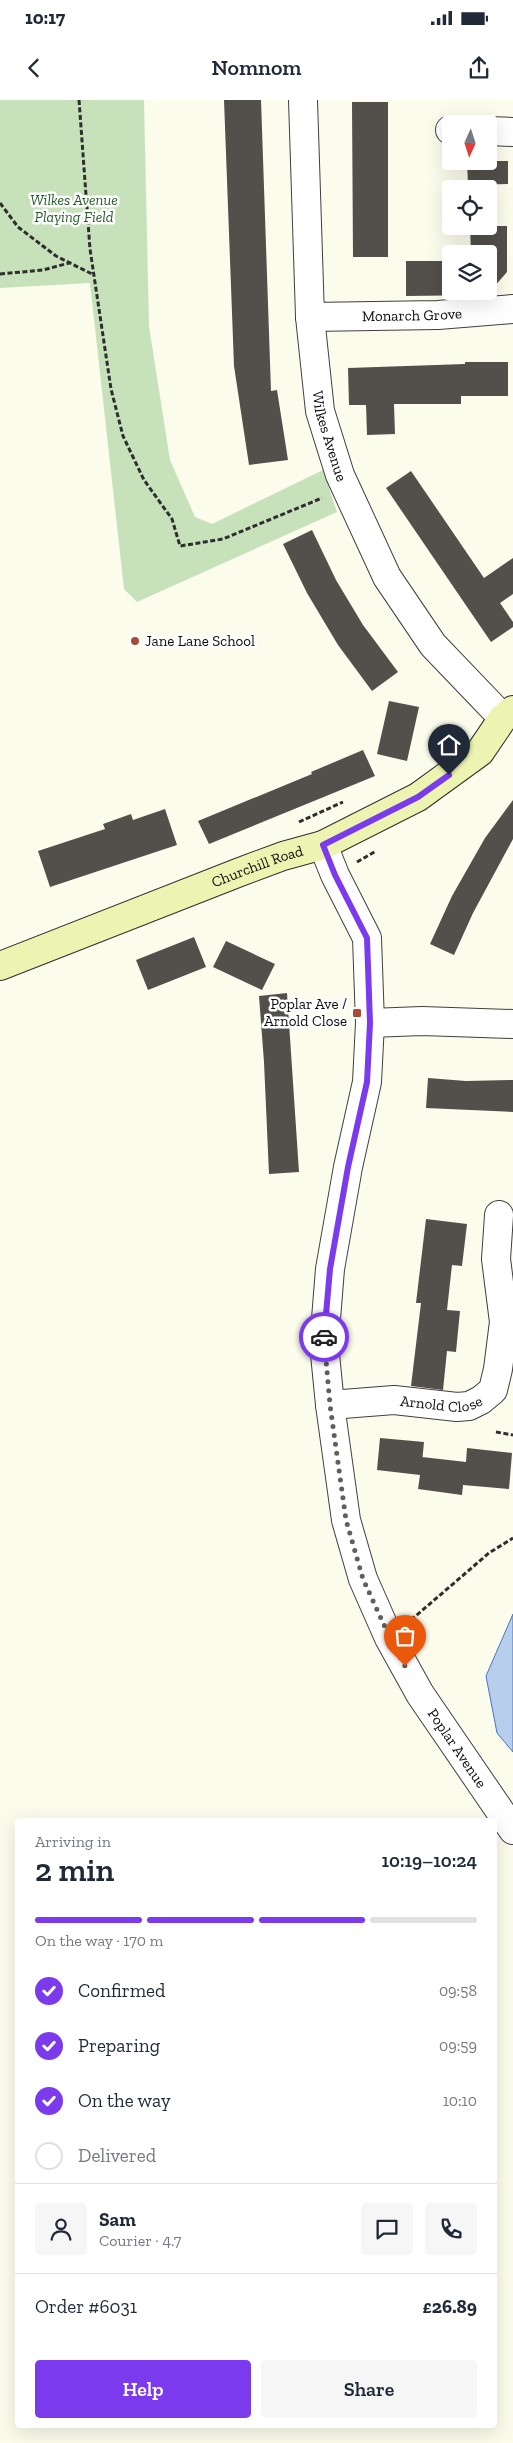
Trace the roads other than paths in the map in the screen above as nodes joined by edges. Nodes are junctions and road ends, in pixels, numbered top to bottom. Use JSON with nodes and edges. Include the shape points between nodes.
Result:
{"nodes":[{"id":1,"x":303,"y":100,"type":"edge"},
{"id":2,"x":498,"y":131,"type":"edge"},
{"id":3,"x":513,"y":132,"type":"edge"},
{"id":4,"x":513,"y":309,"type":"edge"},
{"id":5,"x":310,"y":317,"type":"junction"},
{"id":6,"x":508,"y":714,"type":"edge"},
{"id":7,"x":323,"y":845,"type":"junction"},
{"id":8,"x":0,"y":966,"type":"edge"},
{"id":9,"x":370,"y":1023,"type":"junction"},
{"id":10,"x":513,"y":1024,"type":"edge"},
{"id":11,"x":499,"y":1215,"type":"dead end"},
{"id":12,"x":330,"y":1405,"type":"junction"},
{"id":13,"x":513,"y":1830,"type":"edge"}],
"edges":[{"from":1,"to":5,"type":"street","name":"Wilkes Avenue"},
{"from":2,"to":3,"type":"street"},
{"from":4,"to":5,"type":"street","name":"Monarch Grove","via":[[438,315]]},
{"from":5,"to":6,"type":"street","name":"Wilkes Avenue","via":[[320,411],[346,488],[386,577],[433,645]]},
{"from":6,"to":7,"type":"street","name":"Churchill Road","via":[[480,752],[418,797]]},
{"from":7,"to":8,"type":"street","name":"Churchill Road","via":[[257,866]]},
{"from":7,"to":9,"type":"street","name":"Poplar Avenue","via":[[367,938]]},
{"from":9,"to":10,"type":"street"},
{"from":9,"to":12,"type":"street","name":"Poplar Avenue","via":[[367,1082],[330,1269],[324,1344]]},
{"from":11,"to":12,"type":"street","name":"Arnold Close","via":[[496,1259],[504,1322],[493,1390],[469,1406],[394,1400]]},
{"from":12,"to":13,"type":"street","name":"Poplar Avenue","via":[[346,1520],[363,1579],[420,1694]]}]}
